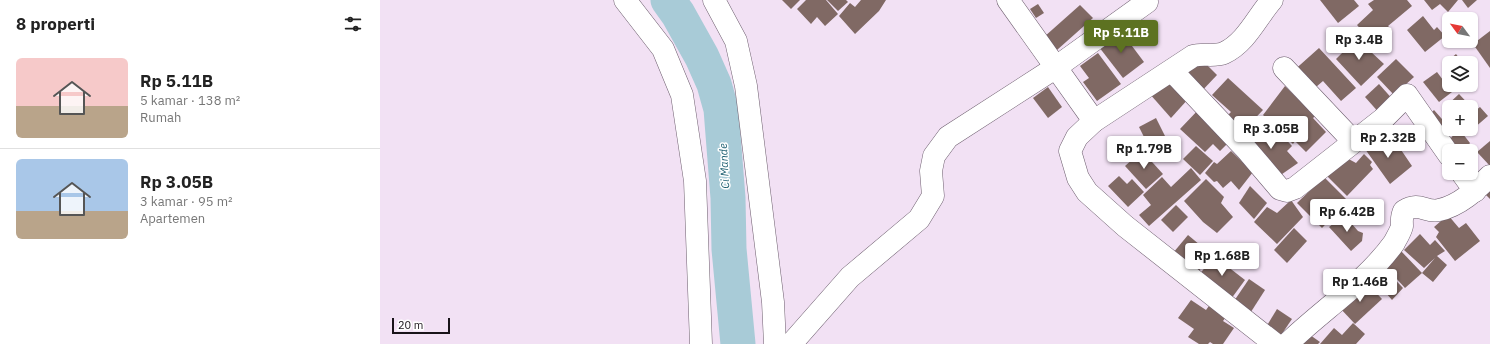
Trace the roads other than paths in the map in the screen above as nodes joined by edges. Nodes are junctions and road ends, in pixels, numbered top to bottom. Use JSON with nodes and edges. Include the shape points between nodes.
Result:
{"nodes":[{"id":1,"x":625,"y":0,"type":"edge"},
{"id":2,"x":714,"y":0,"type":"edge"},
{"id":3,"x":1008,"y":0,"type":"edge"},
{"id":4,"x":1272,"y":0,"type":"edge"},
{"id":5,"x":1147,"y":2,"type":"dead end"},
{"id":6,"x":1055,"y":68,"type":"junction"},
{"id":7,"x":1284,"y":68,"type":"dead end"},
{"id":8,"x":1172,"y":71,"type":"junction"},
{"id":9,"x":1094,"y":121,"type":"junction"},
{"id":10,"x":1353,"y":141,"type":"junction"},
{"id":11,"x":1442,"y":145,"type":"edge"},
{"id":12,"x":1482,"y":184,"type":"edge"},
{"id":13,"x":701,"y":344,"type":"edge"},
{"id":14,"x":775,"y":344,"type":"edge"},
{"id":15,"x":791,"y":344,"type":"edge"},
{"id":16,"x":1276,"y":344,"type":"edge"},
{"id":17,"x":1287,"y":344,"type":"edge"}],
"edges":[{"from":1,"to":13,"type":"street","via":[[663,49],[682,95],[695,182]]},
{"from":2,"to":14,"type":"street","via":[[736,41],[746,86],[773,302]]},
{"from":3,"to":6,"type":"street"},
{"from":4,"to":8,"type":"street","via":[[1251,28],[1231,48],[1223,53],[1197,55]]},
{"from":5,"to":6,"type":"street"},
{"from":6,"to":9,"type":"street"},
{"from":6,"to":15,"type":"street","via":[[948,137],[934,156],[931,171],[933,196],[920,219],[846,281]]},
{"from":7,"to":10,"type":"street"},
{"from":8,"to":9,"type":"street"},
{"from":8,"to":10,"type":"street","via":[[1280,189],[1287,192]]},
{"from":9,"to":16,"type":"street","via":[[1077,137],[1070,151],[1078,178],[1087,192],[1131,231]]},
{"from":10,"to":11,"type":"street","via":[[1383,119],[1407,96]]},
{"from":12,"to":17,"type":"street","via":[[1453,205],[1438,210],[1417,206],[1404,212],[1401,218],[1402,227],[1394,242],[1374,266]]}]}
